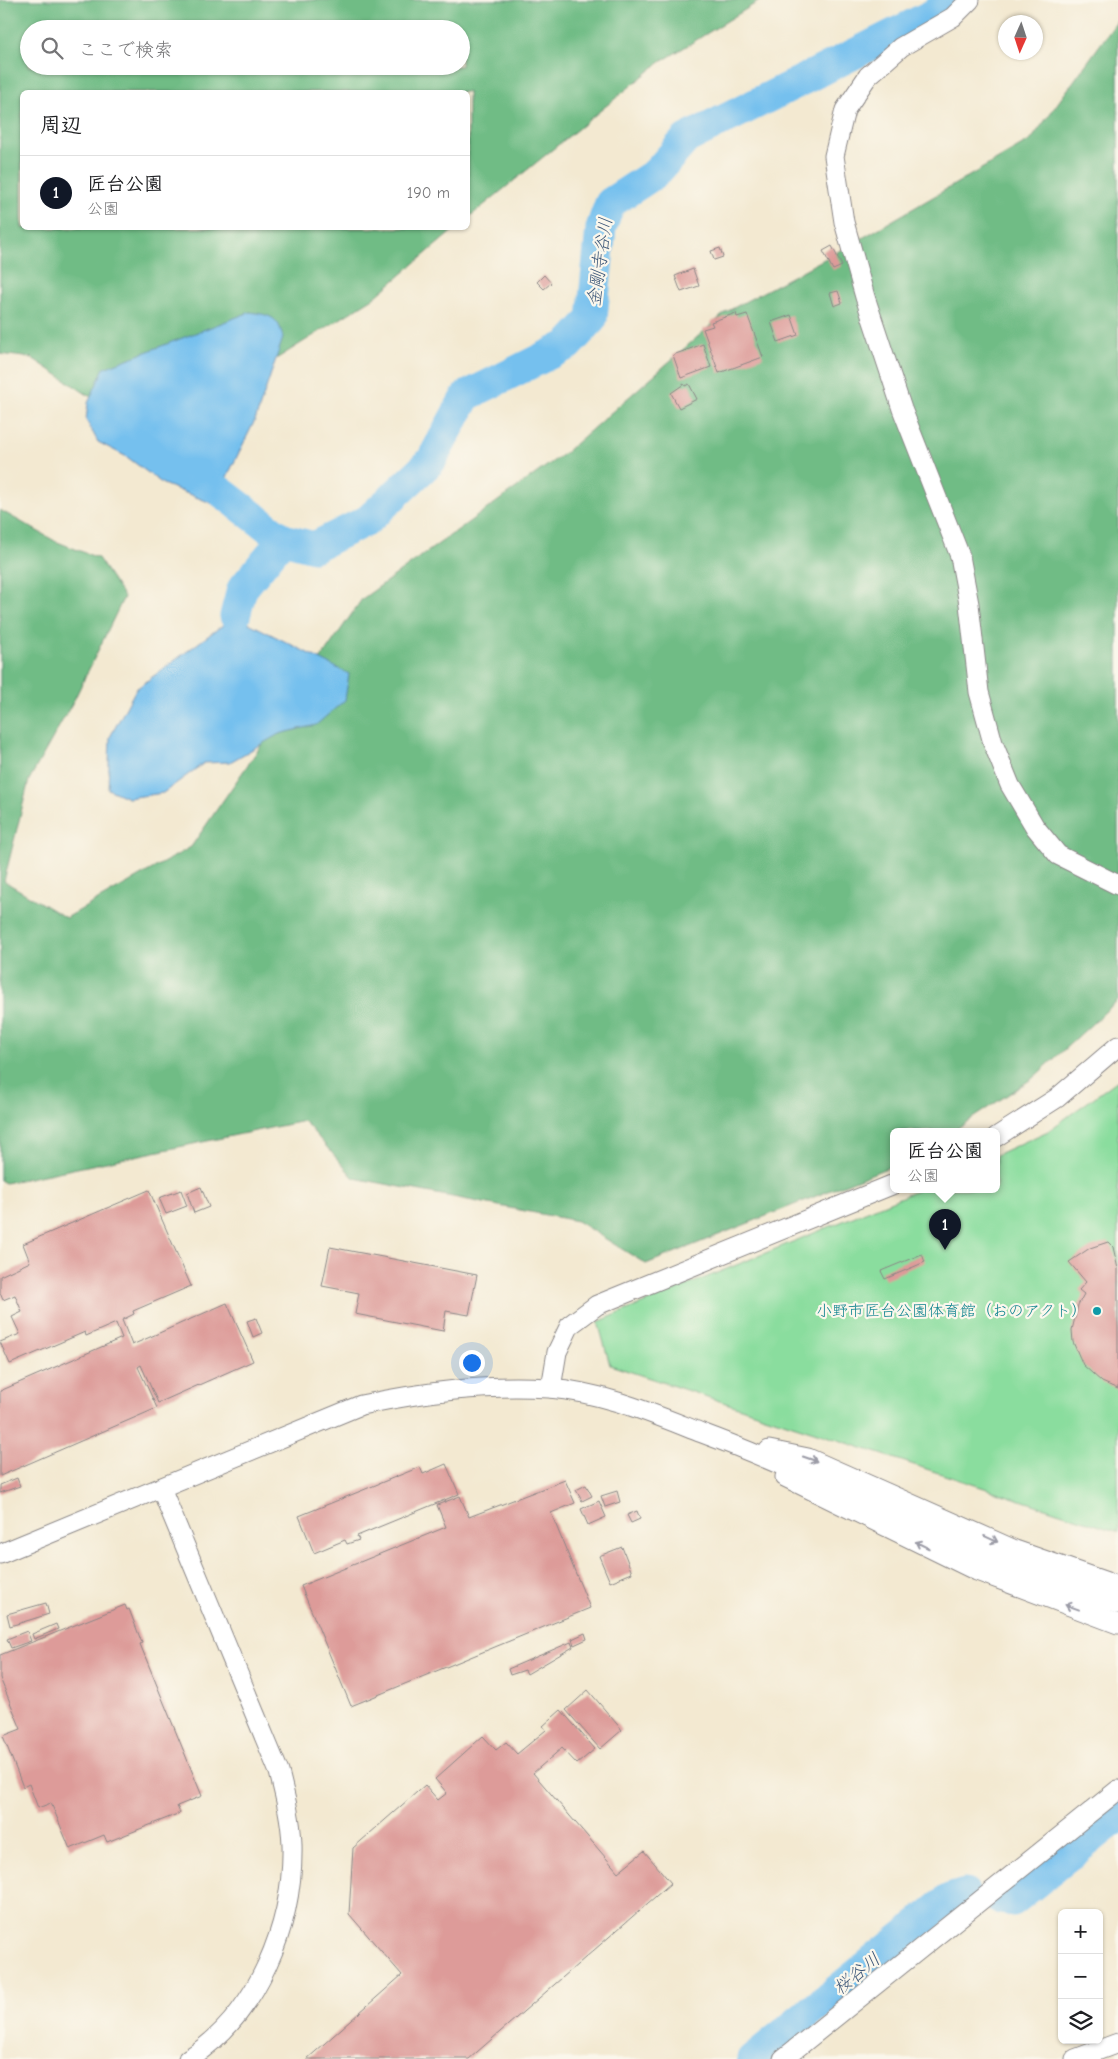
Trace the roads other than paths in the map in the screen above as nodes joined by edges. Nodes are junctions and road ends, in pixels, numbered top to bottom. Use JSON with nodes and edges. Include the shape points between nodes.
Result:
{"nodes":[{"id":1,"x":970,"y":0,"type":"edge"},
{"id":2,"x":1118,"y":885,"type":"edge"},
{"id":3,"x":1118,"y":1046,"type":"edge"},
{"id":4,"x":1000,"y":1134,"type":"edge"},
{"id":5,"x":890,"y":1186,"type":"edge"},
{"id":6,"x":551,"y":1388,"type":"junction"},
{"id":7,"x":728,"y":1442,"type":"junction"},
{"id":8,"x":161,"y":1488,"type":"junction"},
{"id":9,"x":0,"y":1554,"type":"edge"},
{"id":10,"x":1118,"y":1586,"type":"edge"},
{"id":11,"x":1118,"y":1604,"type":"edge"},
{"id":12,"x":1118,"y":1624,"type":"edge"},
{"id":13,"x":1118,"y":1790,"type":"edge"},
{"id":14,"x":1118,"y":2043,"type":"edge"},
{"id":15,"x":188,"y":2059,"type":"edge"},
{"id":16,"x":783,"y":2059,"type":"edge"},
{"id":17,"x":1076,"y":2059,"type":"edge"}],
"edges":[{"from":1,"to":2,"type":"street","via":[[953,17],[901,48],[868,76],[845,110],[834,156],[844,222],[902,409],[960,556],[970,604],[979,692],[993,744],[1035,827],[1058,855]]},
{"from":3,"to":4,"type":"street","via":[[1057,1098]]},
{"from":5,"to":6,"type":"street","via":[[597,1305],[570,1326],[556,1352]]},
{"from":6,"to":7,"type":"street","via":[[624,1403]]},
{"from":6,"to":8,"type":"street","via":[[487,1386],[424,1392],[361,1405]]},
{"from":7,"to":10,"type":"street","one_way":true,"via":[[808,1458],[1015,1550]]},
{"from":7,"to":11,"type":"street","via":[[1019,1570]]},
{"from":12,"to":7,"type":"street","one_way":true,"via":[[1021,1589],[954,1560],[798,1486]]},
{"from":8,"to":9,"type":"street"},
{"from":8,"to":15,"type":"street","via":[[279,1772],[288,1806],[292,1844],[290,1888],[282,1928],[266,1966],[246,2001],[224,2028]]},
{"from":13,"to":16,"type":"street"},
{"from":14,"to":17,"type":"street"}]}
